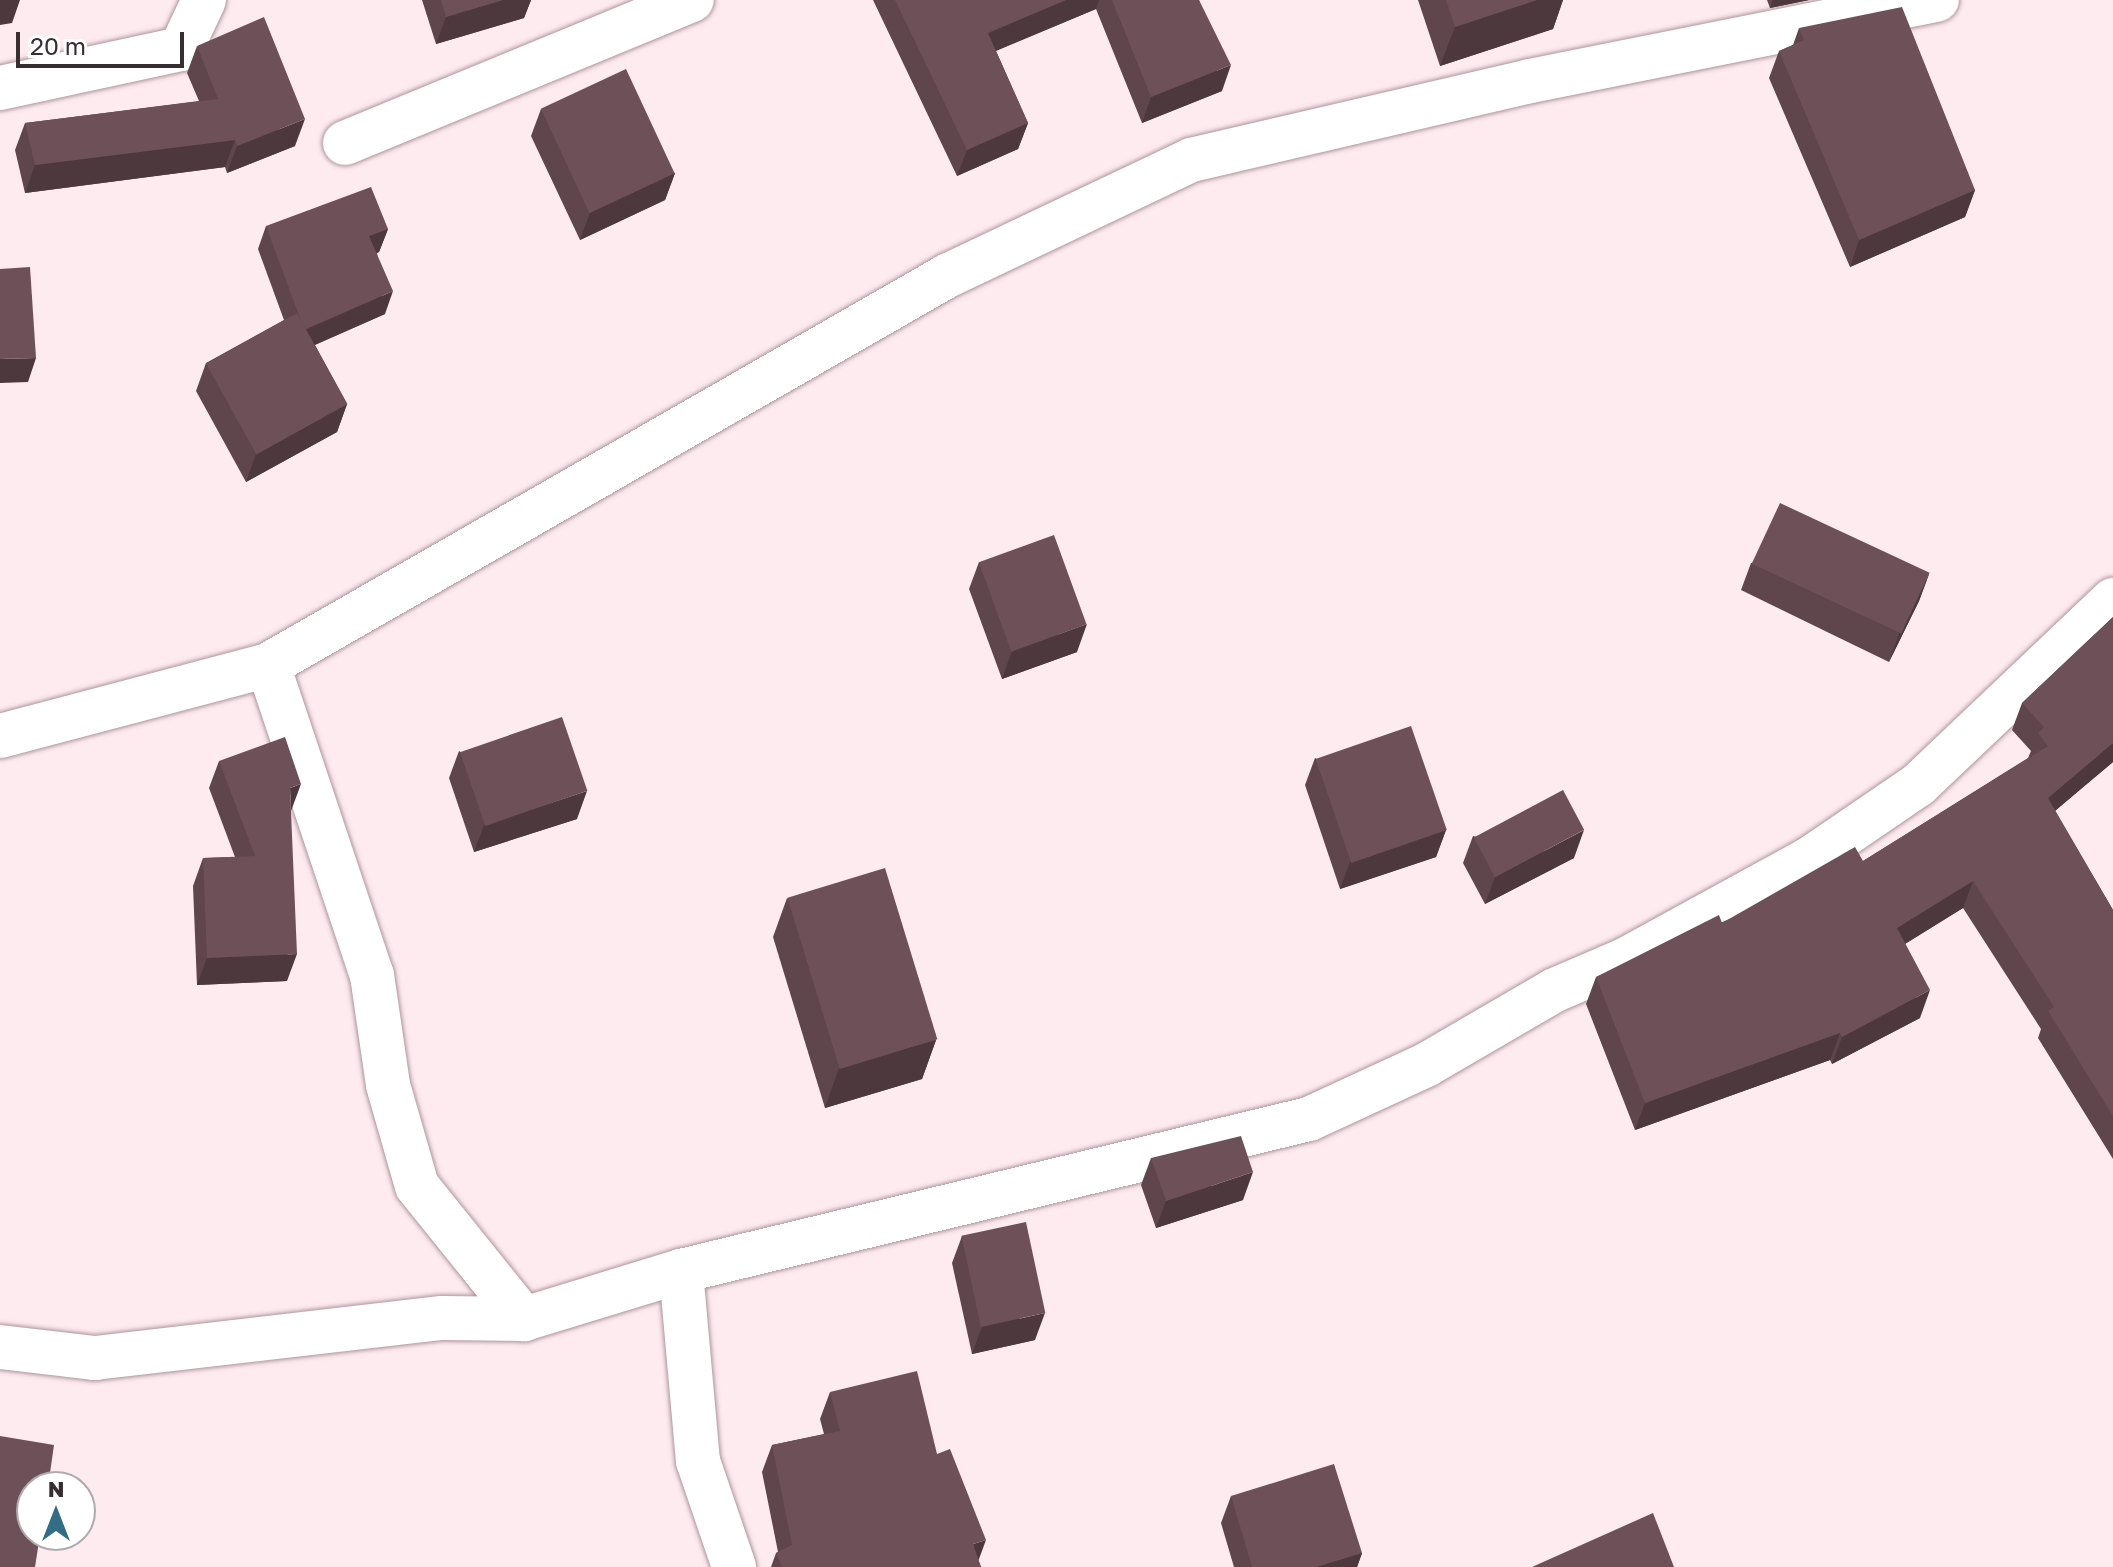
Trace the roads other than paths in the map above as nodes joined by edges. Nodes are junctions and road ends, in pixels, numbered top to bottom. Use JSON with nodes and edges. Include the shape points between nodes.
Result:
{"nodes":[{"id":1,"x":204,"y":0,"type":"edge"},
{"id":2,"x":692,"y":0,"type":"edge"},
{"id":3,"x":1937,"y":0,"type":"edge"},
{"id":4,"x":0,"y":88,"type":"edge"},
{"id":5,"x":345,"y":143,"type":"dead end"},
{"id":6,"x":2113,"y":600,"type":"edge"},
{"id":7,"x":268,"y":665,"type":"junction"},
{"id":8,"x":0,"y":736,"type":"edge"},
{"id":9,"x":681,"y":1271,"type":"junction"},
{"id":10,"x":524,"y":1319,"type":"junction"},
{"id":11,"x":0,"y":1347,"type":"edge"},
{"id":12,"x":734,"y":1567,"type":"edge"}],
"edges":[{"from":1,"to":4,"type":"street","via":[[181,49]]},
{"from":2,"to":5,"type":"street"},
{"from":3,"to":7,"type":"street","via":[[1530,81],[1191,160],[947,276]]},
{"from":6,"to":9,"type":"street","via":[[1918,785],[1808,860],[1625,960],[1555,990],[1426,1065],[1309,1119]]},
{"from":7,"to":8,"type":"street"},
{"from":7,"to":10,"type":"street","via":[[372,975],[388,1085],[417,1186]]},
{"from":9,"to":10,"type":"street"},
{"from":9,"to":12,"type":"street","via":[[698,1461]]},
{"from":10,"to":11,"type":"street","via":[[442,1318],[95,1358]]}]}
